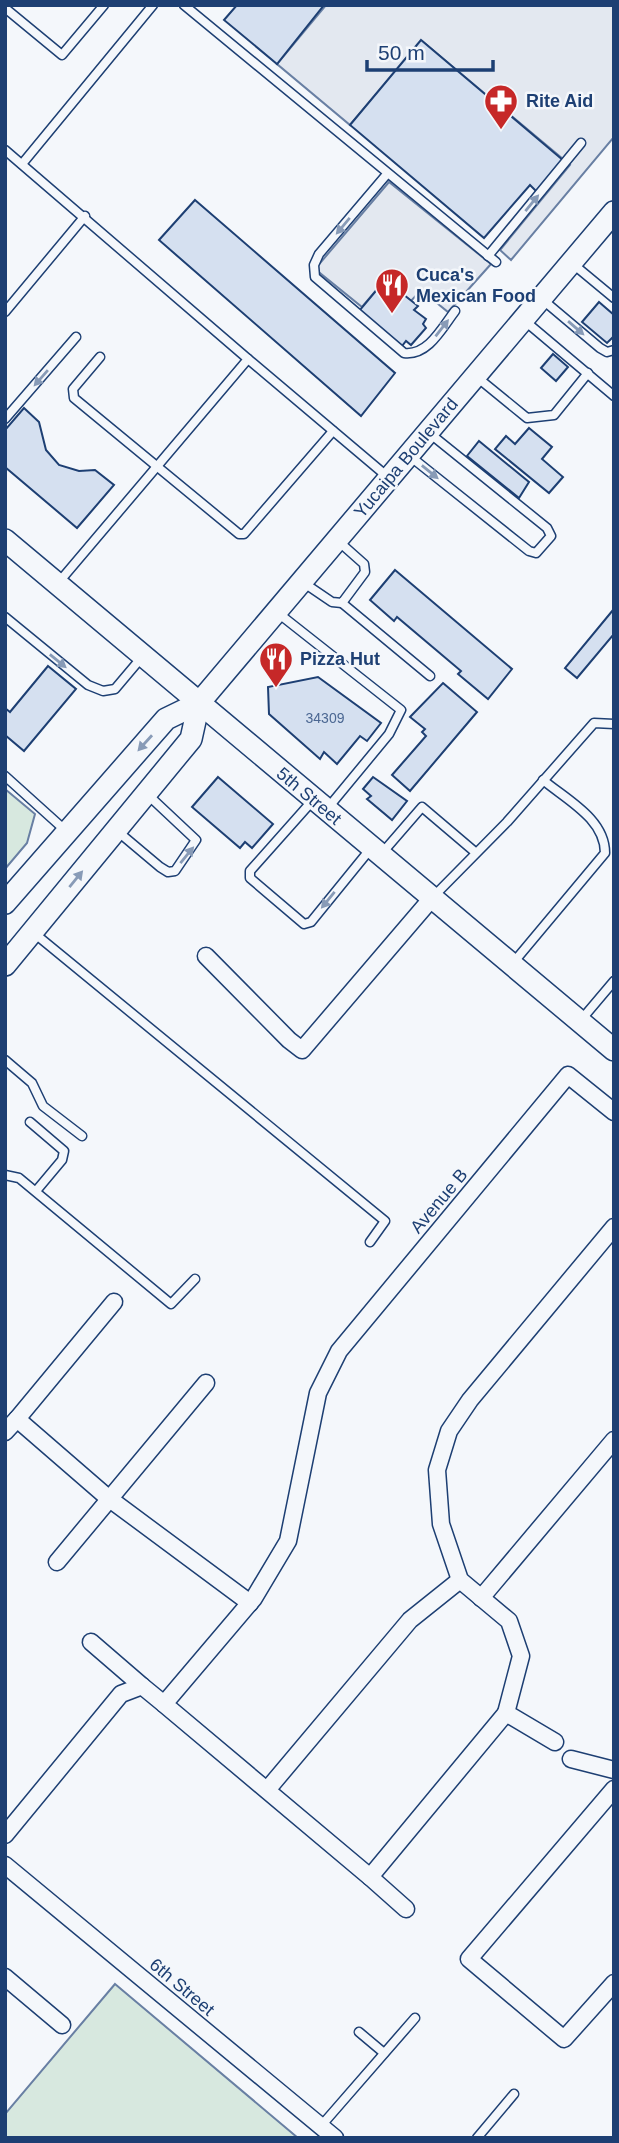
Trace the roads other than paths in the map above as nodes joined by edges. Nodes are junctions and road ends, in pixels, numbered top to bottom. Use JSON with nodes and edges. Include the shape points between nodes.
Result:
{"nodes":[{"id":1,"x":104,"y":5,"type":"edge"},
{"id":2,"x":153,"y":5,"type":"edge"},
{"id":3,"x":184,"y":5,"type":"edge"},
{"id":4,"x":5,"y":8,"type":"edge"},
{"id":5,"x":581,"y":143,"type":"dead end"},
{"id":6,"x":5,"y":150,"type":"edge"},
{"id":7,"x":22,"y":164,"type":"junction"},
{"id":8,"x":387,"y":174,"type":"junction"},
{"id":9,"x":85,"y":216,"type":"junction"},
{"id":10,"x":607,"y":225,"type":"edge"},
{"id":11,"x":488,"y":256,"type":"junction"},
{"id":12,"x":496,"y":262,"type":"dead end"},
{"id":13,"x":571,"y":263,"type":"junction"},
{"id":14,"x":541,"y":298,"type":"junction"},
{"id":15,"x":614,"y":298,"type":"edge"},
{"id":16,"x":455,"y":311,"type":"dead end"},
{"id":17,"x":5,"y":312,"type":"edge"},
{"id":18,"x":522,"y":320,"type":"junction"},
{"id":19,"x":76,"y":337,"type":"dead end"},
{"id":20,"x":614,"y":351,"type":"edge"},
{"id":21,"x":100,"y":357,"type":"dead end"},
{"id":22,"x":248,"y":359,"type":"junction"},
{"id":23,"x":588,"y":373,"type":"junction"},
{"id":24,"x":475,"y":376,"type":"junction"},
{"id":25,"x":614,"y":396,"type":"edge"},
{"id":26,"x":5,"y":419,"type":"edge"},
{"id":27,"x":333,"y":431,"type":"junction"},
{"id":28,"x":428,"y":432,"type":"junction"},
{"id":29,"x":408,"y":455,"type":"junction"},
{"id":30,"x":156,"y":466,"type":"junction"},
{"id":31,"x":389,"y":478,"type":"junction"},
{"id":32,"x":336,"y":540,"type":"junction"},
{"id":33,"x":7,"y":546,"type":"edge"},
{"id":34,"x":301,"y":581,"type":"junction"},
{"id":35,"x":57,"y":585,"type":"junction"},
{"id":36,"x":342,"y":603,"type":"junction"},
{"id":37,"x":276,"y":611,"type":"junction"},
{"id":38,"x":5,"y":617,"type":"edge"},
{"id":39,"x":142,"y":657,"type":"junction"},
{"id":40,"x":429,"y":676,"type":"dead end"},
{"id":41,"x":199,"y":703,"type":"junction"},
{"id":42,"x":614,"y":724,"type":"edge"},
{"id":43,"x":5,"y":776,"type":"edge"},
{"id":44,"x":544,"y":780,"type":"junction"},
{"id":45,"x":146,"y":794,"type":"junction"},
{"id":46,"x":320,"y":805,"type":"junction"},
{"id":47,"x":116,"y":830,"type":"junction"},
{"id":48,"x":66,"y":831,"type":"junction"},
{"id":49,"x":376,"y":851,"type":"junction"},
{"id":50,"x":475,"y":852,"type":"junction"},
{"id":51,"x":432,"y":898,"type":"junction"},
{"id":52,"x":5,"y":903,"type":"edge"},
{"id":53,"x":33,"y":932,"type":"junction"},
{"id":54,"x":206,"y":956,"type":"dead end"},
{"id":55,"x":5,"y":965,"type":"edge"},
{"id":56,"x":511,"y":965,"type":"junction"},
{"id":57,"x":614,"y":981,"type":"edge"},
{"id":58,"x":579,"y":1023,"type":"junction"},
{"id":59,"x":614,"y":1050,"type":"edge"},
{"id":60,"x":5,"y":1060,"type":"edge"},
{"id":61,"x":614,"y":1112,"type":"edge"},
{"id":62,"x":30,"y":1122,"type":"dead end"},
{"id":63,"x":82,"y":1136,"type":"dead end"},
{"id":64,"x":5,"y":1175,"type":"edge"},
{"id":65,"x":36,"y":1191,"type":"junction"},
{"id":66,"x":614,"y":1227,"type":"edge"},
{"id":67,"x":370,"y":1242,"type":"dead end"},
{"id":68,"x":195,"y":1279,"type":"dead end"},
{"id":69,"x":114,"y":1302,"type":"dead end"},
{"id":70,"x":206,"y":1383,"type":"dead end"},
{"id":71,"x":17,"y":1419,"type":"junction"},
{"id":72,"x":5,"y":1432,"type":"edge"},
{"id":73,"x":614,"y":1440,"type":"edge"},
{"id":74,"x":111,"y":1500,"type":"junction"},
{"id":75,"x":57,"y":1562,"type":"dead end"},
{"id":76,"x":460,"y":1580,"type":"junction"},
{"id":77,"x":481,"y":1598,"type":"junction"},
{"id":78,"x":250,"y":1603,"type":"junction"},
{"id":79,"x":91,"y":1642,"type":"dead end"},
{"id":80,"x":142,"y":1686,"type":"junction"},
{"id":81,"x":164,"y":1704,"type":"junction"},
{"id":82,"x":506,"y":1713,"type":"junction"},
{"id":83,"x":555,"y":1742,"type":"dead end"},
{"id":84,"x":571,"y":1759,"type":"dead end"},
{"id":85,"x":614,"y":1770,"type":"edge"},
{"id":86,"x":614,"y":1789,"type":"edge"},
{"id":87,"x":267,"y":1790,"type":"junction"},
{"id":88,"x":5,"y":1835,"type":"edge"},
{"id":89,"x":7,"y":1871,"type":"edge"},
{"id":90,"x":370,"y":1877,"type":"junction"},
{"id":91,"x":406,"y":1909,"type":"dead end"},
{"id":92,"x":5,"y":1977,"type":"edge"},
{"id":93,"x":614,"y":1983,"type":"edge"},
{"id":94,"x":415,"y":2018,"type":"dead end"},
{"id":95,"x":62,"y":2025,"type":"dead end"},
{"id":96,"x":359,"y":2032,"type":"dead end"},
{"id":97,"x":384,"y":2053,"type":"junction"},
{"id":98,"x":514,"y":2094,"type":"dead end"},
{"id":99,"x":328,"y":2134,"type":"edge"},
{"id":100,"x":477,"y":2138,"type":"edge"}],
"edges":[{"from":1,"to":4,"type":"lane","via":[[62,55]]},
{"from":2,"to":7,"type":"lane"},
{"from":3,"to":8,"type":"lane"},
{"from":11,"to":5,"type":"lane","one_way":true},
{"from":6,"to":7,"type":"lane"},
{"from":7,"to":9,"type":"lane"},
{"from":8,"to":11,"type":"lane"},
{"from":8,"to":16,"type":"lane","one_way":true,"via":[[318,254],[315,277],[404,353],[415,354],[427,347]]},
{"from":9,"to":17,"type":"lane"},
{"from":9,"to":22,"type":"lane"},
{"from":10,"to":13,"type":"main road","name":"Yucaipa Boulevard"},
{"from":11,"to":12,"type":"lane"},
{"from":13,"to":14,"type":"main road","name":"Yucaipa Boulevard"},
{"from":13,"to":15,"type":"lane"},
{"from":14,"to":18,"type":"main road","name":"Yucaipa Boulevard"},
{"from":14,"to":20,"type":"lane","one_way":true,"via":[[600,348]]},
{"from":18,"to":23,"type":"lane"},
{"from":18,"to":24,"type":"main road","name":"Yucaipa Boulevard"},
{"from":19,"to":26,"type":"lane","one_way":true},
{"from":21,"to":30,"type":"lane","via":[[72,389],[74,398]]},
{"from":22,"to":27,"type":"lane"},
{"from":22,"to":30,"type":"lane"},
{"from":23,"to":24,"type":"lane","via":[[554,415],[527,418]]},
{"from":23,"to":25,"type":"lane"},
{"from":24,"to":28,"type":"main road","name":"Yucaipa Boulevard"},
{"from":27,"to":30,"type":"lane","via":[[244,534]]},
{"from":27,"to":31,"type":"lane"},
{"from":28,"to":29,"type":"main road","name":"Yucaipa Boulevard"},
{"from":29,"to":28,"type":"lane","one_way":true,"via":[[529,551],[536,553],[551,537],[547,528]]},
{"from":29,"to":31,"type":"main road","name":"Yucaipa Boulevard"},
{"from":30,"to":35,"type":"lane"},
{"from":31,"to":32,"type":"main road","name":"Yucaipa Boulevard"},
{"from":32,"to":34,"type":"main road","name":"Yucaipa Boulevard"},
{"from":32,"to":36,"type":"lane","via":[[364,564],[365,572]]},
{"from":33,"to":35,"type":"main road","name":"5th Street"},
{"from":34,"to":36,"type":"lane","via":[[332,602]]},
{"from":34,"to":37,"type":"main road","name":"Yucaipa Boulevard"},
{"from":35,"to":39,"type":"main road","name":"5th Street"},
{"from":36,"to":40,"type":"lane"},
{"from":37,"to":41,"type":"main road","name":"Yucaipa Boulevard"},
{"from":37,"to":46,"type":"lane","via":[[401,710],[388,734]]},
{"from":38,"to":39,"type":"lane","one_way":true,"via":[[88,685],[103,691],[115,689]]},
{"from":39,"to":41,"type":"main road","name":"5th Street"},
{"from":41,"to":45,"type":"main road","name":"Yucaipa Boulevard","via":[[191,739]]},
{"from":41,"to":46,"type":"main road","name":"5th Street"},
{"from":41,"to":48,"type":"main road","name":"Yucaipa Boulevard","one_way":true,"via":[[166,719]]},
{"from":42,"to":44,"type":"lane","via":[[594,723]]},
{"from":43,"to":48,"type":"lane"},
{"from":44,"to":50,"type":"lane"},
{"from":44,"to":56,"type":"lane","via":[[598,825],[605,853]]},
{"from":45,"to":47,"type":"main road","name":"Yucaipa Boulevard"},
{"from":47,"to":45,"type":"lane","one_way":true,"via":[[160,867],[175,870],[196,840]]},
{"from":46,"to":49,"type":"main road","name":"5th Street"},
{"from":49,"to":46,"type":"lane","one_way":true,"via":[[311,922],[304,924],[250,878],[250,871]]},
{"from":53,"to":47,"type":"main road","name":"Yucaipa Boulevard","one_way":true},
{"from":48,"to":52,"type":"main road","name":"Yucaipa Boulevard"},
{"from":49,"to":50,"type":"lane","via":[[422,807]]},
{"from":49,"to":51,"type":"main road","name":"5th Street"},
{"from":50,"to":51,"type":"lane"},
{"from":51,"to":54,"type":"street","via":[[302,1050]]},
{"from":51,"to":56,"type":"main road","name":"5th Street"},
{"from":53,"to":55,"type":"main road","name":"Yucaipa Boulevard"},
{"from":53,"to":67,"type":"lane","via":[[385,1221]]},
{"from":56,"to":58,"type":"main road","name":"5th Street"},
{"from":57,"to":58,"type":"lane"},
{"from":58,"to":59,"type":"main road","name":"5th Street"},
{"from":60,"to":63,"type":"lane","via":[[32,1083],[43,1106]]},
{"from":61,"to":78,"type":"street","name":"Avenue B","via":[[568,1076],[339,1352],[318,1393],[288,1541]]},
{"from":62,"to":65,"type":"lane","via":[[64,1151],[62,1160]]},
{"from":64,"to":65,"type":"lane","via":[[19,1178]]},
{"from":65,"to":68,"type":"lane","via":[[171,1304]]},
{"from":66,"to":76,"type":"street","via":[[449,1431],[437,1471],[441,1524]]},
{"from":69,"to":71,"type":"street"},
{"from":70,"to":74,"type":"street"},
{"from":71,"to":72,"type":"street"},
{"from":71,"to":74,"type":"street"},
{"from":73,"to":77,"type":"street"},
{"from":74,"to":75,"type":"street"},
{"from":74,"to":78,"type":"street"},
{"from":76,"to":77,"type":"street"},
{"from":76,"to":87,"type":"street","via":[[410,1620]]},
{"from":77,"to":82,"type":"street","via":[[509,1621],[521,1656]]},
{"from":78,"to":81,"type":"street","name":"Avenue B"},
{"from":79,"to":80,"type":"street"},
{"from":80,"to":81,"type":"street"},
{"from":80,"to":88,"type":"street","via":[[121,1694]]},
{"from":81,"to":87,"type":"street"},
{"from":82,"to":83,"type":"street"},
{"from":82,"to":90,"type":"street"},
{"from":84,"to":85,"type":"street"},
{"from":86,"to":93,"type":"street","via":[[469,1959],[564,2039]]},
{"from":87,"to":90,"type":"street"},
{"from":89,"to":99,"type":"street","name":"6th Street"},
{"from":90,"to":91,"type":"street"},
{"from":92,"to":95,"type":"street"},
{"from":94,"to":97,"type":"lane"},
{"from":96,"to":97,"type":"lane"},
{"from":97,"to":99,"type":"lane"},
{"from":98,"to":100,"type":"lane"}]}
